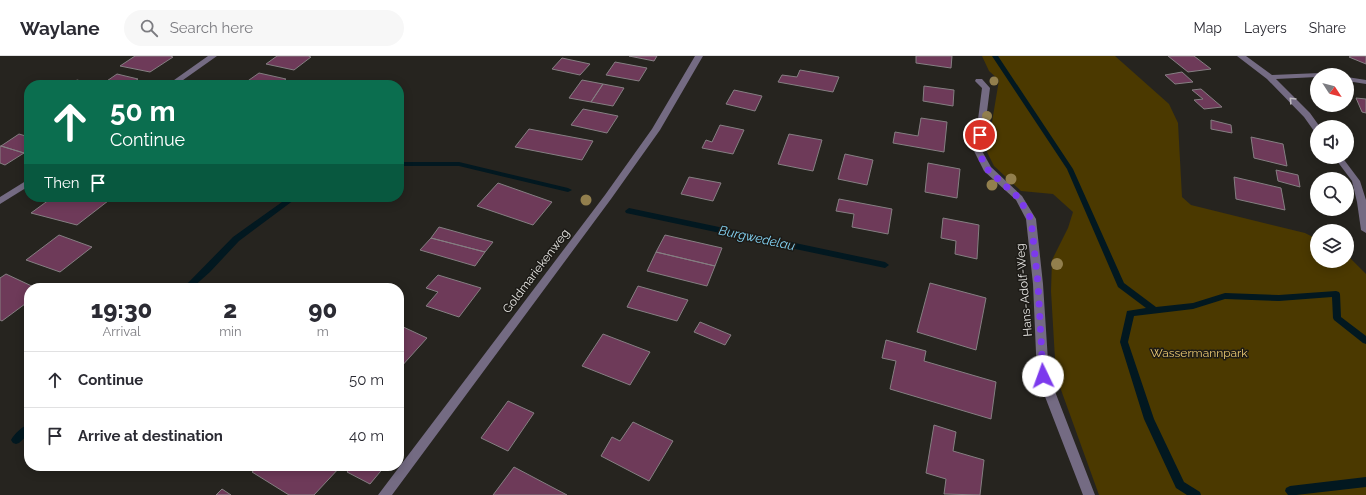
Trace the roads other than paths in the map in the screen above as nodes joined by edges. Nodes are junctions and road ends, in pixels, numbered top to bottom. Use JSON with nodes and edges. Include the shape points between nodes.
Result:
{"nodes":[{"id":1,"x":213,"y":56,"type":"edge"},
{"id":2,"x":699,"y":56,"type":"edge"},
{"id":3,"x":1241,"y":56,"type":"edge"},
{"id":4,"x":1310,"y":75,"type":"edge"},
{"id":5,"x":1270,"y":77,"type":"junction"},
{"id":6,"x":178,"y":80,"type":"edge"},
{"id":7,"x":1354,"y":80,"type":"edge"},
{"id":8,"x":980,"y":81,"type":"dead end"},
{"id":9,"x":1366,"y":82,"type":"edge"},
{"id":10,"x":1311,"y":120,"type":"edge"},
{"id":11,"x":1343,"y":164,"type":"edge"},
{"id":12,"x":24,"y":185,"type":"edge"},
{"id":13,"x":0,"y":201,"type":"edge"},
{"id":14,"x":1366,"y":230,"type":"edge"},
{"id":15,"x":404,"y":468,"type":"edge"},
{"id":16,"x":402,"y":471,"type":"edge"},
{"id":17,"x":384,"y":495,"type":"edge"},
{"id":18,"x":1089,"y":495,"type":"edge"}],
"edges":[{"from":1,"to":6,"type":"street"},
{"from":2,"to":15,"type":"street","name":"Goldmariekenweg","via":[[656,130]]},
{"from":3,"to":5,"type":"street"},
{"from":4,"to":5,"type":"street"},
{"from":10,"to":5,"type":"street","one_way":true},
{"from":7,"to":9,"type":"street"},
{"from":8,"to":18,"type":"street","name":"Hans-Adolf-Weg","via":[[986,88],[978,151],[987,169],[1019,198],[1031,219],[1038,284],[1043,376]]},
{"from":11,"to":14,"type":"street","via":[[1356,181]]},
{"from":12,"to":13,"type":"street"},
{"from":16,"to":17,"type":"street","name":"Goldmariekenweg"}]}
